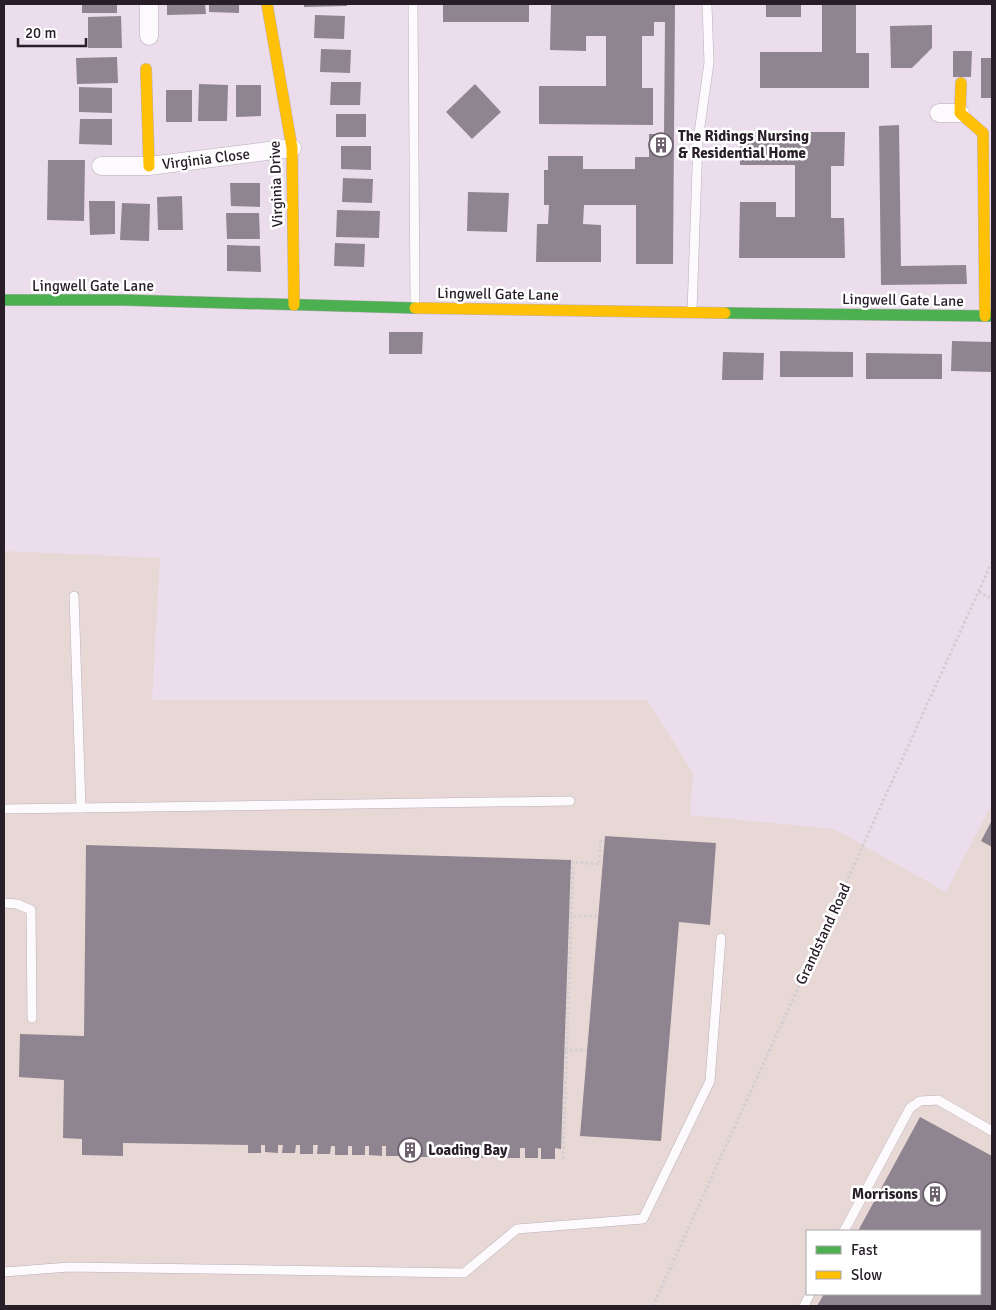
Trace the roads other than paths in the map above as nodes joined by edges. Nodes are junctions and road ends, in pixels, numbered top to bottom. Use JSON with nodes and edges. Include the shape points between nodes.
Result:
{"nodes":[{"id":1,"x":149,"y":4,"type":"edge"},
{"id":2,"x":267,"y":4,"type":"edge"},
{"id":3,"x":413,"y":4,"type":"edge"},
{"id":4,"x":707,"y":4,"type":"edge"},
{"id":5,"x":149,"y":36,"type":"dead end"},
{"id":6,"x":146,"y":69,"type":"dead end"},
{"id":7,"x":961,"y":83,"type":"dead end"},
{"id":8,"x":939,"y":113,"type":"dead end"},
{"id":9,"x":960,"y":113,"type":"junction"},
{"id":10,"x":292,"y":148,"type":"junction"},
{"id":11,"x":101,"y":166,"type":"dead end"},
{"id":12,"x":149,"y":166,"type":"junction"},
{"id":13,"x":4,"y":300,"type":"edge"},
{"id":14,"x":294,"y":305,"type":"junction"},
{"id":15,"x":415,"y":307,"type":"junction"},
{"id":16,"x":692,"y":311,"type":"junction"},
{"id":17,"x":988,"y":316,"type":"edge"},
{"id":18,"x":74,"y":596,"type":"dead end"},
{"id":19,"x":570,"y":801,"type":"dead end"},
{"id":20,"x":81,"y":808,"type":"junction"},
{"id":21,"x":4,"y":809,"type":"edge"},
{"id":22,"x":4,"y":903,"type":"edge"},
{"id":23,"x":721,"y":938,"type":"dead end"},
{"id":24,"x":32,"y":1018,"type":"dead end"},
{"id":25,"x":992,"y":1130,"type":"edge"},
{"id":26,"x":845,"y":1230,"type":"edge"},
{"id":27,"x":4,"y":1272,"type":"edge"}],
"edges":[{"from":1,"to":5,"type":"street"},
{"from":2,"to":10,"type":"street","name":"Virginia Drive"},
{"from":3,"to":15,"type":"lane"},
{"from":4,"to":16,"type":"lane","via":[[709,62],[698,140]]},
{"from":6,"to":12,"type":"street","name":"Virginia Close"},
{"from":7,"to":9,"type":"street"},
{"from":8,"to":9,"type":"street"},
{"from":9,"to":17,"type":"street","via":[[983,133]]},
{"from":10,"to":12,"type":"street","name":"Virginia Close"},
{"from":10,"to":14,"type":"street","name":"Virginia Drive"},
{"from":11,"to":12,"type":"street","name":"Virginia Close"},
{"from":13,"to":14,"type":"street","name":"Lingwell Gate Lane"},
{"from":14,"to":15,"type":"street","name":"Lingwell Gate Lane"},
{"from":15,"to":16,"type":"street","name":"Lingwell Gate Lane"},
{"from":16,"to":17,"type":"street","name":"Lingwell Gate Lane"},
{"from":18,"to":20,"type":"lane"},
{"from":19,"to":20,"type":"lane"},
{"from":20,"to":21,"type":"lane"},
{"from":22,"to":24,"type":"lane","via":[[31,910]]},
{"from":23,"to":27,"type":"lane","via":[[710,1081],[643,1219],[517,1229],[464,1273],[69,1267]]},
{"from":25,"to":26,"type":"lane","via":[[938,1100],[920,1101],[910,1108]]}]}
